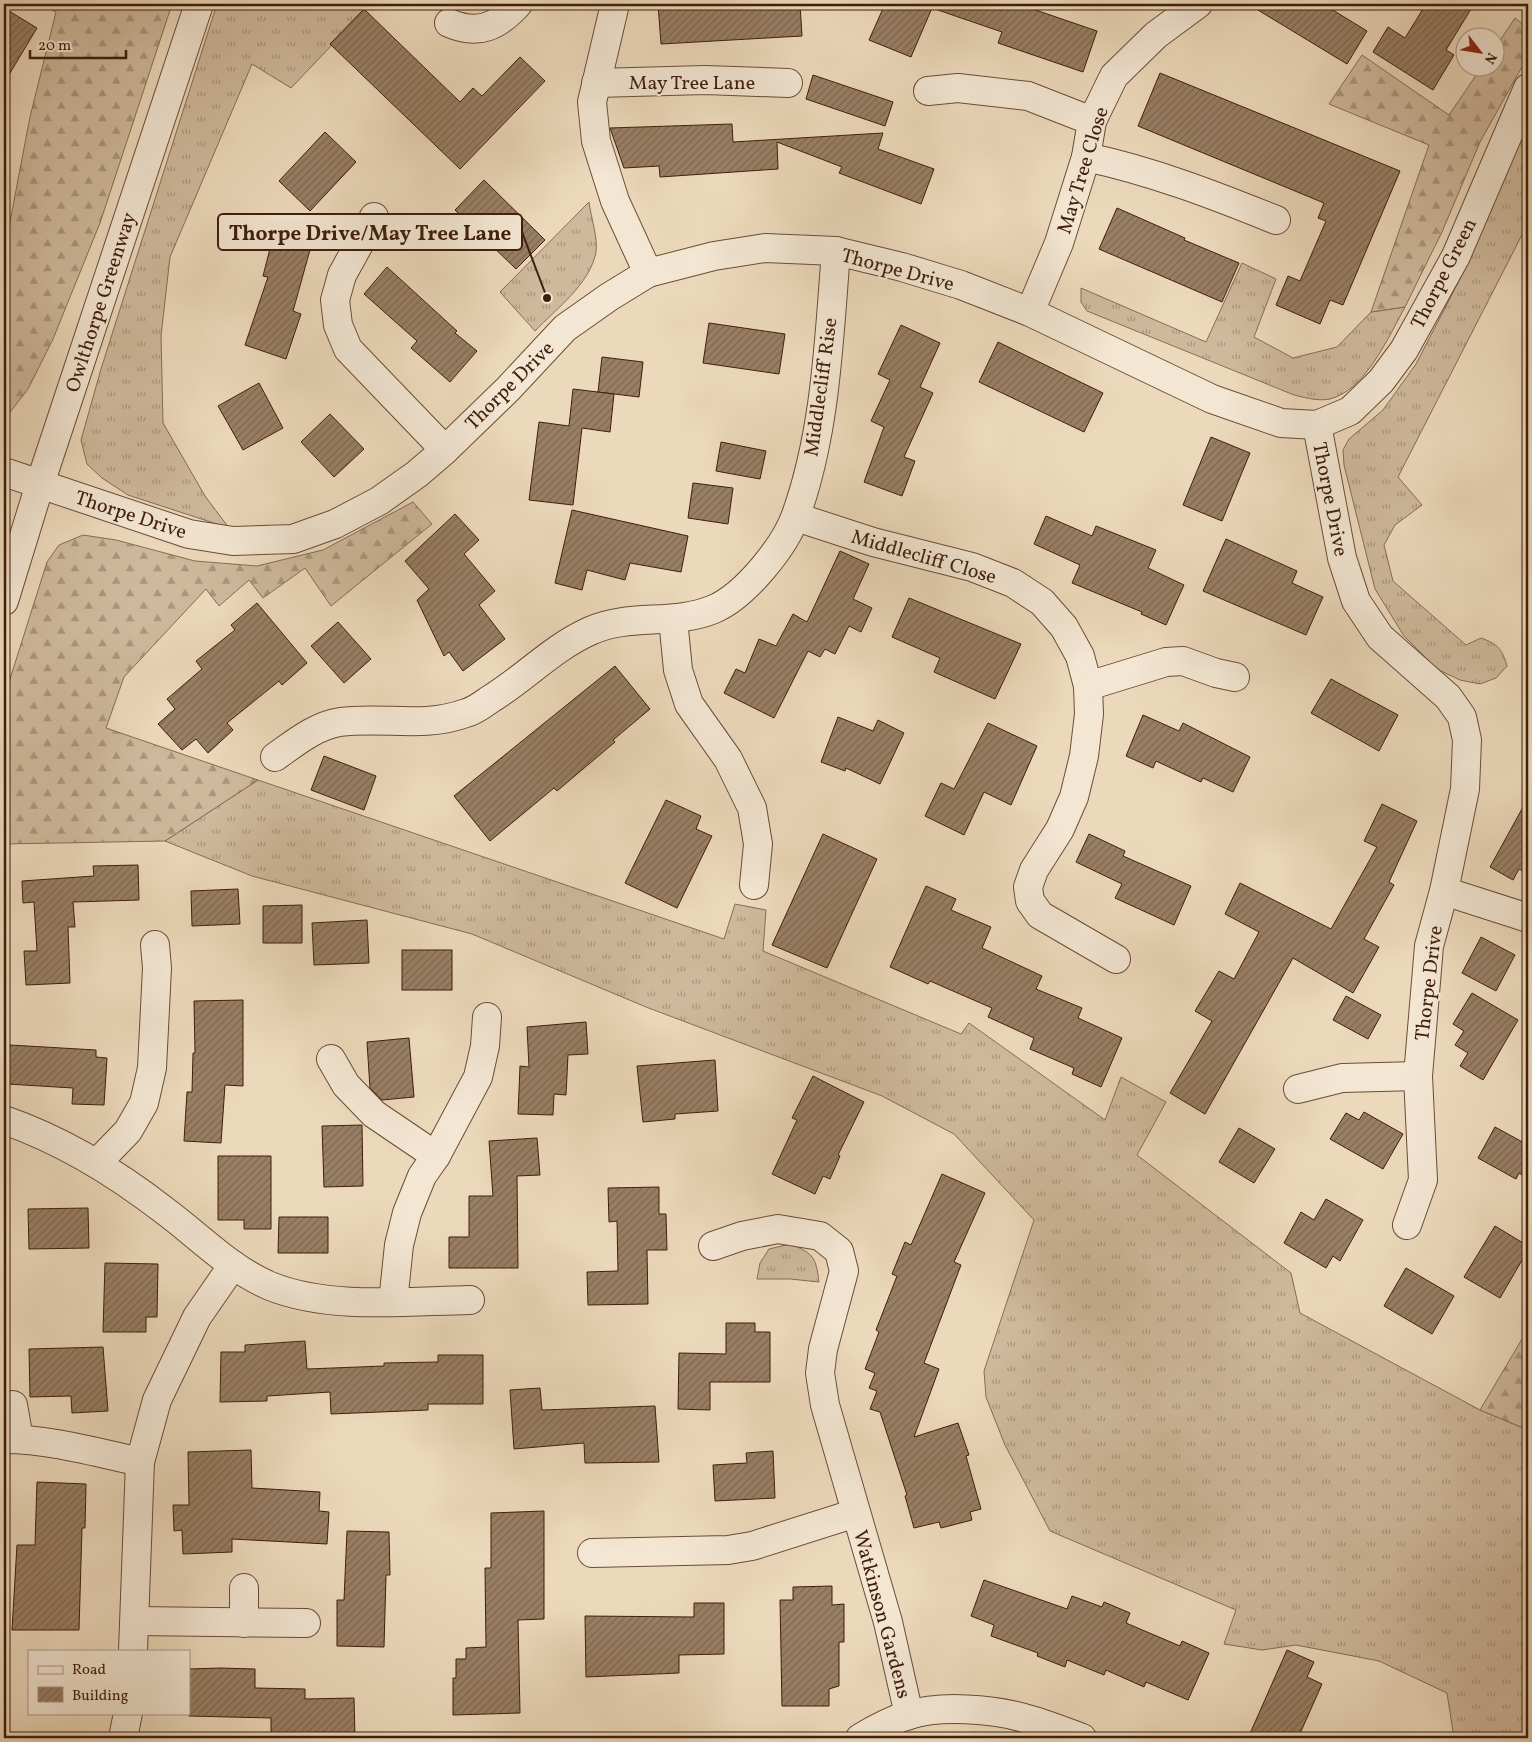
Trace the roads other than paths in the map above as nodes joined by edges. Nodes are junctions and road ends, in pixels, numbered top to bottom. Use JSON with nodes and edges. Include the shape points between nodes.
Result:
{"nodes":[{"id":1,"x":199,"y":4,"type":"edge"},
{"id":2,"x":518,"y":4,"type":"edge"},
{"id":3,"x":615,"y":4,"type":"edge"},
{"id":4,"x":1198,"y":4,"type":"edge"},
{"id":5,"x":449,"y":23,"type":"dead end"},
{"id":6,"x":596,"y":83,"type":"junction"},
{"id":7,"x":788,"y":83,"type":"dead end"},
{"id":8,"x":1528,"y":88,"type":"edge"},
{"id":9,"x":928,"y":90,"type":"dead end"},
{"id":10,"x":1092,"y":121,"type":"junction"},
{"id":11,"x":1086,"y":157,"type":"junction"},
{"id":12,"x":374,"y":217,"type":"dead end"},
{"id":13,"x":1276,"y":220,"type":"dead end"},
{"id":14,"x":836,"y":251,"type":"junction"},
{"id":15,"x":648,"y":273,"type":"junction"},
{"id":16,"x":1030,"y":312,"type":"junction"},
{"id":17,"x":1317,"y":425,"type":"junction"},
{"id":18,"x":445,"y":450,"type":"junction"},
{"id":19,"x":4,"y":472,"type":"edge"},
{"id":20,"x":40,"y":484,"type":"junction"},
{"id":21,"x":796,"y":517,"type":"junction"},
{"id":22,"x":4,"y":601,"type":"edge"},
{"id":23,"x":673,"y":619,"type":"junction"},
{"id":24,"x":1235,"y":677,"type":"dead end"},
{"id":25,"x":1088,"y":686,"type":"junction"},
{"id":26,"x":275,"y":757,"type":"dead end"},
{"id":27,"x":754,"y":884,"type":"dead end"},
{"id":28,"x":1444,"y":891,"type":"junction"},
{"id":29,"x":1528,"y":918,"type":"edge"},
{"id":30,"x":154,"y":945,"type":"dead end"},
{"id":31,"x":1116,"y":959,"type":"dead end"},
{"id":32,"x":487,"y":1017,"type":"dead end"},
{"id":33,"x":331,"y":1059,"type":"dead end"},
{"id":34,"x":1418,"y":1076,"type":"junction"},
{"id":35,"x":1298,"y":1089,"type":"dead end"},
{"id":36,"x":4,"y":1120,"type":"edge"},
{"id":37,"x":436,"y":1156,"type":"junction"},
{"id":38,"x":97,"y":1163,"type":"junction"},
{"id":39,"x":1407,"y":1225,"type":"dead end"},
{"id":40,"x":713,"y":1246,"type":"dead end"},
{"id":41,"x":233,"y":1265,"type":"junction"},
{"id":42,"x":470,"y":1300,"type":"dead end"},
{"id":43,"x":393,"y":1302,"type":"junction"},
{"id":44,"x":12,"y":1405,"type":"dead end"},
{"id":45,"x":12,"y":1439,"type":"edge"},
{"id":46,"x":140,"y":1462,"type":"junction"},
{"id":47,"x":856,"y":1513,"type":"junction"},
{"id":48,"x":592,"y":1553,"type":"dead end"},
{"id":49,"x":244,"y":1588,"type":"dead end"},
{"id":50,"x":135,"y":1621,"type":"junction"},
{"id":51,"x":244,"y":1623,"type":"junction"},
{"id":52,"x":306,"y":1623,"type":"dead end"},
{"id":53,"x":133,"y":1650,"type":"edge"},
{"id":54,"x":128,"y":1714,"type":"edge"},
{"id":55,"x":909,"y":1715,"type":"junction"},
{"id":56,"x":123,"y":1738,"type":"edge"},
{"id":57,"x":860,"y":1738,"type":"edge"},
{"id":58,"x":1082,"y":1738,"type":"edge"}],
"edges":[{"from":1,"to":20,"type":"street","name":"Owlthorpe Greenway"},
{"from":2,"to":5,"type":"street","via":[[496,24],[482,28],[463,29]]},
{"from":3,"to":6,"type":"street","name":"May Tree Lane"},
{"from":4,"to":10,"type":"street","name":"May Tree Close","via":[[1156,35],[1114,76]]},
{"from":6,"to":7,"type":"street","name":"May Tree Lane","via":[[705,80]]},
{"from":6,"to":15,"type":"street","name":"May Tree Lane","via":[[592,102],[596,141],[615,200]]},
{"from":8,"to":17,"type":"street","name":"Thorpe Green","via":[[1456,256],[1404,350],[1381,382],[1350,411]]},
{"from":9,"to":10,"type":"street","via":[[958,88],[1028,96]]},
{"from":10,"to":11,"type":"street","name":"May Tree Close"},
{"from":11,"to":13,"type":"street","via":[[1165,178]]},
{"from":11,"to":16,"type":"street","name":"May Tree Close","via":[[1059,243]]},
{"from":12,"to":18,"type":"street","via":[[342,275],[335,300],[338,325],[348,349]]},
{"from":14,"to":15,"type":"street","name":"Thorpe Drive","via":[[766,248],[714,256]]},
{"from":14,"to":16,"type":"street","name":"Thorpe Drive","via":[[902,266]]},
{"from":14,"to":21,"type":"street","name":"Middlecliff Rise","via":[[818,436]]},
{"from":15,"to":18,"type":"street","name":"Thorpe Drive","via":[[565,328]]},
{"from":16,"to":17,"type":"street","name":"Thorpe Drive","via":[[1212,399],[1281,423]]},
{"from":17,"to":28,"type":"street","name":"Thorpe Drive","via":[[1342,558],[1356,601],[1380,637],[1448,697],[1462,717],[1467,740],[1465,789]]},
{"from":18,"to":20,"type":"street","name":"Thorpe Drive","via":[[379,500],[335,524],[293,539],[233,542],[189,534]]},
{"from":19,"to":20,"type":"street","name":"Thorpe Drive"},
{"from":20,"to":22,"type":"street","name":"Owlthorpe Greenway"},
{"from":21,"to":23,"type":"street","name":"Middlecliff Rise","via":[[769,562],[743,592],[714,609]]},
{"from":21,"to":25,"type":"street","name":"Middlecliff Close","via":[[873,542],[972,567],[1013,583],[1042,602],[1064,627],[1080,656]]},
{"from":23,"to":26,"type":"street","name":"Middlecliff Rise","via":[[630,620],[592,630],[562,645],[512,686],[468,713],[429,722],[339,722],[312,732]]},
{"from":23,"to":27,"type":"street","via":[[678,670],[689,704],[728,759],[752,808],[758,844]]},
{"from":24,"to":25,"type":"street","via":[[1183,660],[1166,662]]},
{"from":25,"to":31,"type":"street","name":"Middlecliff Close","via":[[1089,714],[1084,756],[1074,797],[1028,887],[1030,901],[1040,915]]},
{"from":28,"to":29,"type":"street"},
{"from":28,"to":34,"type":"street","name":"Thorpe Drive","via":[[1429,946]]},
{"from":30,"to":38,"type":"street","via":[[157,968],[152,1068],[144,1104],[128,1131]]},
{"from":32,"to":37,"type":"street","via":[[486,1046],[478,1078]]},
{"from":33,"to":37,"type":"street","via":[[346,1085],[374,1114]]},
{"from":34,"to":35,"type":"street","via":[[1342,1078]]},
{"from":34,"to":39,"type":"street","name":"Thorpe Drive","via":[[1423,1180]]},
{"from":36,"to":38,"type":"street","via":[[23,1126]]},
{"from":37,"to":43,"type":"street","via":[[422,1176],[407,1212],[399,1245]]},
{"from":38,"to":41,"type":"street","via":[[165,1210]]},
{"from":40,"to":47,"type":"street","name":"Watkinson Gardens","via":[[742,1236],[778,1230],[820,1236],[839,1251],[844,1271],[823,1349],[820,1374],[825,1405]]},
{"from":41,"to":43,"type":"street","via":[[271,1286],[330,1301]]},
{"from":41,"to":46,"type":"street","via":[[196,1317],[157,1400]]},
{"from":42,"to":43,"type":"street"},
{"from":44,"to":45,"type":"street"},
{"from":45,"to":46,"type":"street"},
{"from":46,"to":50,"type":"street"},
{"from":47,"to":48,"type":"street","name":"Watkinson Gardens","via":[[744,1548]]},
{"from":47,"to":55,"type":"street","name":"Watkinson Gardens","via":[[888,1622]]},
{"from":49,"to":51,"type":"street"},
{"from":50,"to":51,"type":"street"},
{"from":50,"to":53,"type":"street"},
{"from":51,"to":52,"type":"street"},
{"from":54,"to":56,"type":"street"},
{"from":55,"to":57,"type":"street","name":"Watkinson Gardens"},
{"from":55,"to":58,"type":"street","name":"Watkinson Gardens","via":[[933,1711],[980,1711],[1023,1717]]}]}
